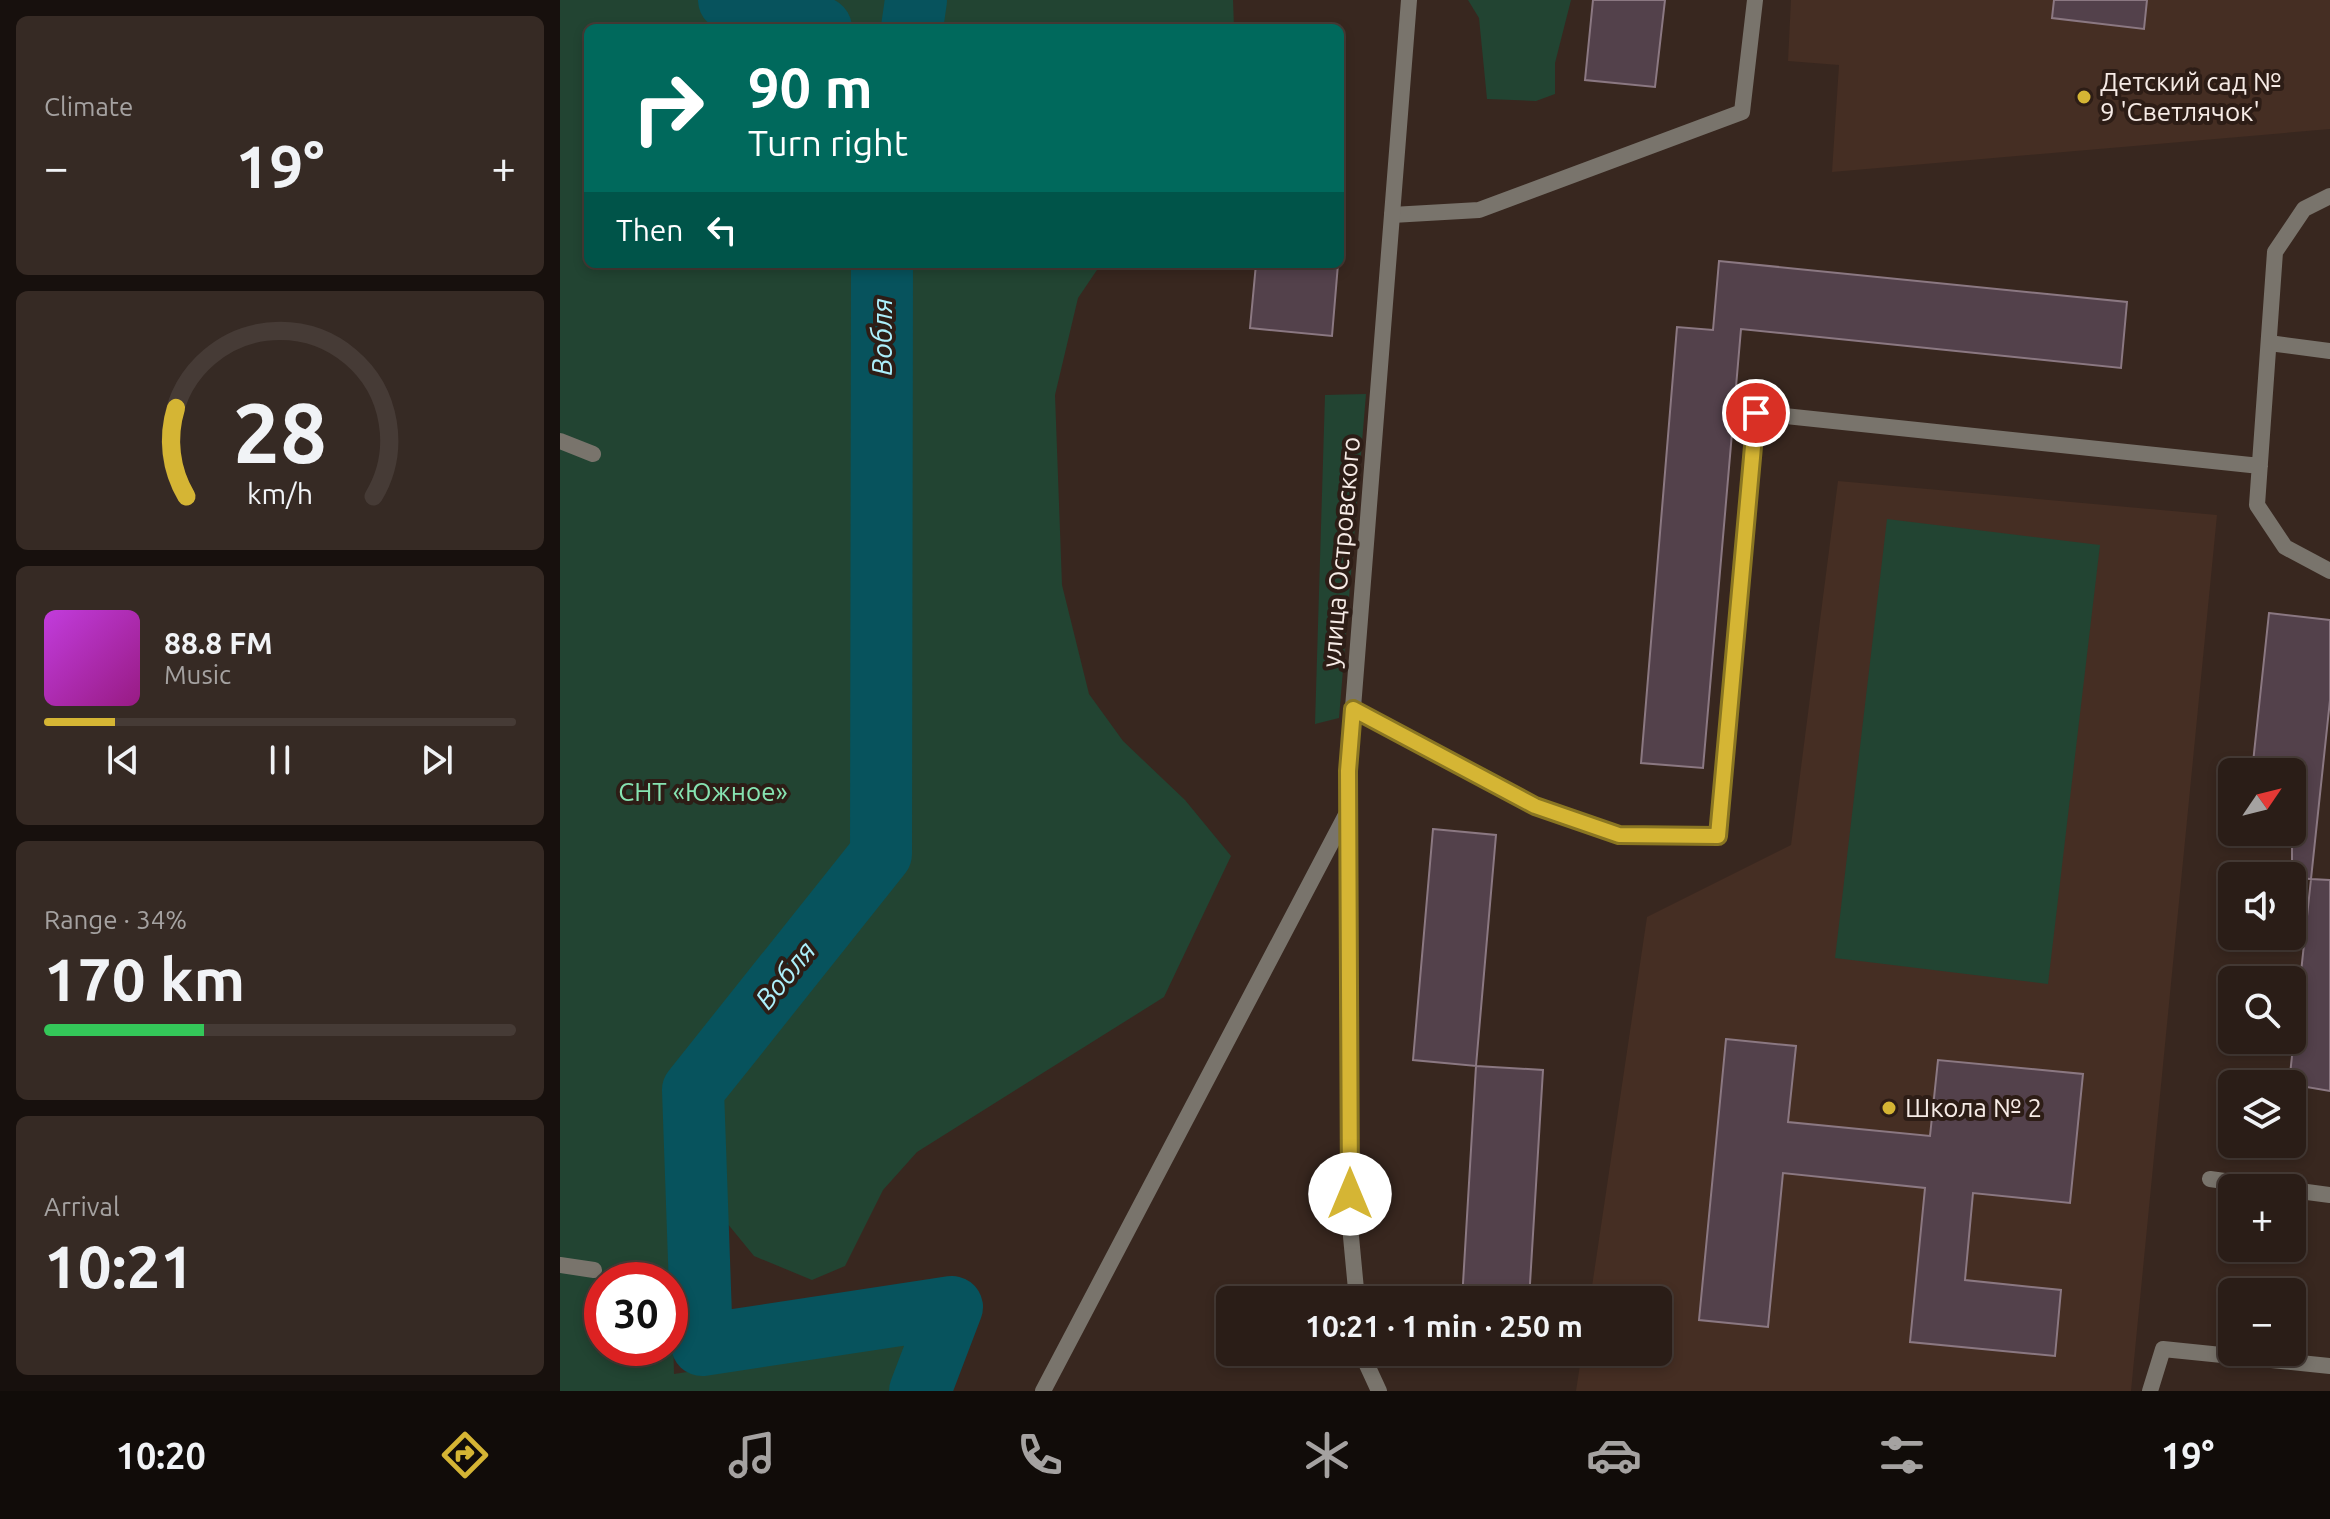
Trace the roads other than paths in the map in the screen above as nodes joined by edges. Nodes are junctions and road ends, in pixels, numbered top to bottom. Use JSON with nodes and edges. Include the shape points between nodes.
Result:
{"nodes":[{"id":1,"x":1409,"y":0,"type":"edge"},
{"id":2,"x":1755,"y":0,"type":"edge"},
{"id":3,"x":2330,"y":196,"type":"edge"},
{"id":4,"x":1392,"y":215,"type":"junction"},
{"id":5,"x":2269,"y":343,"type":"junction"},
{"id":6,"x":2330,"y":351,"type":"edge"},
{"id":7,"x":560,"y":441,"type":"edge"},
{"id":8,"x":593,"y":454,"type":"dead end"},
{"id":9,"x":2260,"y":466,"type":"junction"},
{"id":10,"x":2330,"y":571,"type":"edge"},
{"id":11,"x":1353,"y":709,"type":"junction"},
{"id":12,"x":1348,"y":811,"type":"junction"},
{"id":13,"x":2210,"y":1179,"type":"dead end"},
{"id":14,"x":2218,"y":1180,"type":"edge"},
{"id":15,"x":2306,"y":1192,"type":"edge"},
{"id":16,"x":2330,"y":1195,"type":"edge"},
{"id":17,"x":560,"y":1265,"type":"edge"},
{"id":18,"x":584,"y":1269,"type":"edge"},
{"id":19,"x":1356,"y":1286,"type":"edge"},
{"id":20,"x":1367,"y":1366,"type":"edge"},
{"id":21,"x":2330,"y":1366,"type":"edge"},
{"id":22,"x":1043,"y":1391,"type":"edge"},
{"id":23,"x":1379,"y":1391,"type":"edge"},
{"id":24,"x":2150,"y":1391,"type":"edge"}],
"edges":[{"from":1,"to":4,"type":"street","name":"улица Островского"},
{"from":2,"to":4,"type":"street","via":[[1742,112],[1479,210]]},
{"from":3,"to":5,"type":"street","via":[[2304,209],[2275,252]]},
{"from":4,"to":11,"type":"street","name":"улица Островского"},
{"from":5,"to":6,"type":"street"},
{"from":5,"to":9,"type":"street"},
{"from":7,"to":8,"type":"street"},
{"from":9,"to":10,"type":"street","via":[[2257,505],[2285,547]]},
{"from":9,"to":11,"type":"street","via":[[1756,413],[1718,836],[1619,835],[1577,821],[1535,806]]},
{"from":11,"to":12,"type":"street","name":"улица Островского"},
{"from":12,"to":19,"type":"street","name":"улица Островского","via":[[1350,1226]]},
{"from":12,"to":22,"type":"street"},
{"from":13,"to":14,"type":"street"},
{"from":15,"to":16,"type":"street"},
{"from":17,"to":18,"type":"street"},
{"from":20,"to":23,"type":"street"},
{"from":21,"to":24,"type":"street","via":[[2163,1349]]}]}
